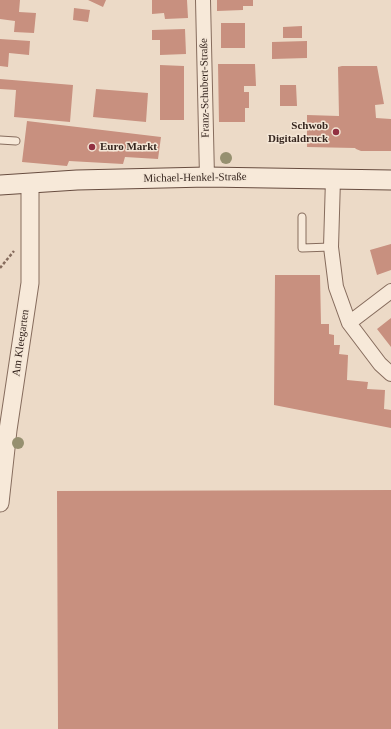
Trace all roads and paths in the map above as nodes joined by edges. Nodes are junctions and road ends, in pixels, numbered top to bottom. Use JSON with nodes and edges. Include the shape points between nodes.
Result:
{"nodes":[{"id":1,"x":203,"y":0,"type":"edge"},
{"id":2,"x":0,"y":140,"type":"edge"},
{"id":3,"x":16,"y":141,"type":"dead end"},
{"id":4,"x":207,"y":177,"type":"junction"},
{"id":5,"x":333,"y":179,"type":"junction"},
{"id":6,"x":391,"y":180,"type":"edge"},
{"id":7,"x":30,"y":183,"type":"junction"},
{"id":8,"x":0,"y":185,"type":"edge"},
{"id":9,"x":302,"y":217,"type":"dead end"},
{"id":10,"x":331,"y":247,"type":"junction"},
{"id":11,"x":391,"y":290,"type":"edge"},
{"id":12,"x":349,"y":323,"type":"junction"},
{"id":13,"x":391,"y":374,"type":"edge"},
{"id":14,"x":4,"y":430,"type":"edge"},
{"id":15,"x":0,"y":503,"type":"edge"}],
"edges":[{"from":1,"to":4,"type":"street","name":"Franz-Schubert-Straße"},
{"from":2,"to":3,"type":"lane"},
{"from":4,"to":5,"type":"main road","name":"Michael-Henkel-Straße"},
{"from":4,"to":7,"type":"main road","name":"Michael-Henkel-Straße"},
{"from":5,"to":6,"type":"main road","name":"Michael-Henkel-Straße"},
{"from":5,"to":10,"type":"street"},
{"from":7,"to":8,"type":"main road","name":"Michael-Henkel-Straße"},
{"from":7,"to":14,"type":"street","name":"Am Kleegarten","via":[[30,283]]},
{"from":9,"to":10,"type":"lane","via":[[302,248]]},
{"from":10,"to":12,"type":"street","via":[[336,287]]},
{"from":11,"to":12,"type":"street"},
{"from":12,"to":13,"type":"street","via":[[380,364]]},
{"from":14,"to":15,"type":"street","name":"Am Kleegarten"}]}
